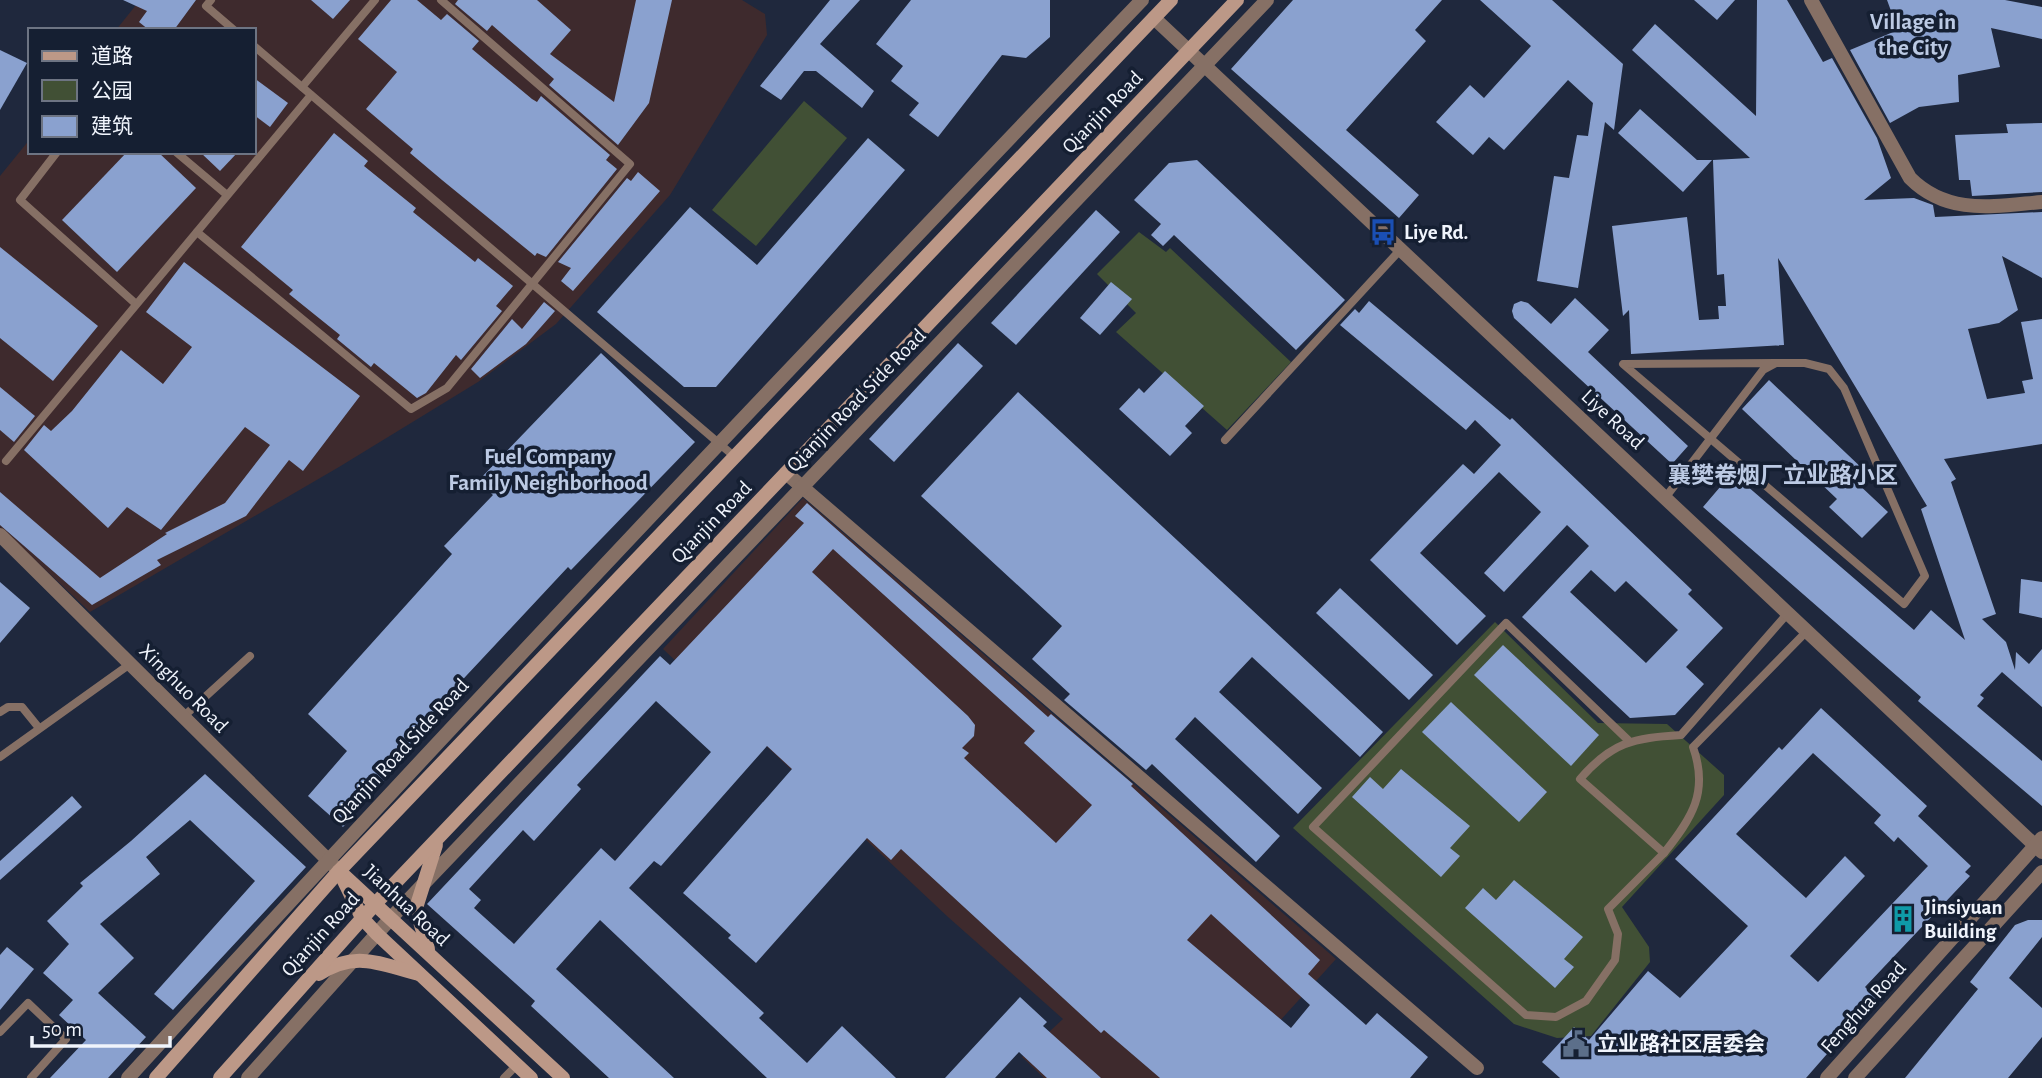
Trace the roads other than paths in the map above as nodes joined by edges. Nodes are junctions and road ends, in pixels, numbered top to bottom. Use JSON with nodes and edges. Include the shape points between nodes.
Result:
{"nodes":[{"id":1,"x":211,"y":0,"type":"edge"},
{"id":2,"x":375,"y":0,"type":"edge"},
{"id":3,"x":441,"y":0,"type":"edge"},
{"id":4,"x":1142,"y":0,"type":"edge"},
{"id":5,"x":1171,"y":0,"type":"edge"},
{"id":6,"x":1237,"y":0,"type":"edge"},
{"id":7,"x":1267,"y":0,"type":"edge"},
{"id":8,"x":1811,"y":0,"type":"edge"},
{"id":9,"x":1154,"y":18,"type":"junction"},
{"id":10,"x":232,"y":28,"type":"edge"},
{"id":11,"x":256,"y":48,"type":"edge"},
{"id":12,"x":1190,"y":51,"type":"junction"},
{"id":13,"x":1205,"y":65,"type":"junction"},
{"id":14,"x":302,"y":88,"type":"junction"},
{"id":15,"x":311,"y":95,"type":"junction"},
{"id":16,"x":55,"y":154,"type":"edge"},
{"id":17,"x":178,"y":154,"type":"edge"},
{"id":18,"x":227,"y":195,"type":"junction"},
{"id":19,"x":2042,"y":202,"type":"edge"},
{"id":20,"x":197,"y":232,"type":"junction"},
{"id":21,"x":1401,"y":249,"type":"junction"},
{"id":22,"x":532,"y":284,"type":"junction"},
{"id":23,"x":136,"y":304,"type":"junction"},
{"id":24,"x":1776,"y":363,"type":"junction"},
{"id":25,"x":1712,"y":438,"type":"junction"},
{"id":26,"x":1225,"y":440,"type":"dead end"},
{"id":27,"x":718,"y":442,"type":"junction"},
{"id":28,"x":735,"y":457,"type":"junction"},
{"id":29,"x":6,"y":461,"type":"dead end"},
{"id":30,"x":786,"y":473,"type":"junction"},
{"id":31,"x":802,"y":487,"type":"junction"},
{"id":32,"x":1665,"y":498,"type":"junction"},
{"id":33,"x":0,"y":535,"type":"edge"},
{"id":34,"x":1788,"y":612,"type":"junction"},
{"id":35,"x":1807,"y":631,"type":"junction"},
{"id":36,"x":250,"y":656,"type":"dead end"},
{"id":37,"x":130,"y":664,"type":"junction"},
{"id":38,"x":0,"y":712,"type":"edge"},
{"id":39,"x":183,"y":717,"type":"junction"},
{"id":40,"x":39,"y":729,"type":"junction"},
{"id":41,"x":1628,"y":740,"type":"junction"},
{"id":42,"x":0,"y":757,"type":"edge"},
{"id":43,"x":441,"y":834,"type":"junction"},
{"id":44,"x":2040,"y":845,"type":"edge"},
{"id":45,"x":1664,"y":853,"type":"junction"},
{"id":46,"x":327,"y":859,"type":"junction"},
{"id":47,"x":339,"y":871,"type":"junction"},
{"id":48,"x":2042,"y":872,"type":"edge"},
{"id":49,"x":423,"y":885,"type":"junction"},
{"id":50,"x":376,"y":903,"type":"junction"},
{"id":51,"x":362,"y":918,"type":"junction"},
{"id":52,"x":391,"y":918,"type":"junction"},
{"id":53,"x":377,"y":934,"type":"junction"},
{"id":54,"x":429,"y":954,"type":"junction"},
{"id":55,"x":355,"y":959,"type":"junction"},
{"id":56,"x":420,"y":974,"type":"junction"},
{"id":57,"x":303,"y":985,"type":"junction"},
{"id":58,"x":0,"y":1032,"type":"edge"},
{"id":59,"x":517,"y":1065,"type":"junction"},
{"id":60,"x":1477,"y":1068,"type":"dead end"},
{"id":61,"x":31,"y":1078,"type":"edge"},
{"id":62,"x":128,"y":1078,"type":"edge"},
{"id":63,"x":156,"y":1078,"type":"edge"},
{"id":64,"x":220,"y":1078,"type":"edge"},
{"id":65,"x":248,"y":1078,"type":"edge"},
{"id":66,"x":504,"y":1078,"type":"edge"},
{"id":67,"x":531,"y":1078,"type":"edge"},
{"id":68,"x":564,"y":1078,"type":"edge"},
{"id":69,"x":1827,"y":1078,"type":"edge"},
{"id":70,"x":1855,"y":1078,"type":"edge"}],
"edges":[{"from":1,"to":10,"type":"lane","via":[[206,6]]},
{"from":2,"to":14,"type":"lane"},
{"from":3,"to":22,"type":"lane","via":[[630,164]]},
{"from":4,"to":27,"type":"street","name":"Qianjin Road Side Road"},
{"from":5,"to":9,"type":"main road","name":"Qianjin Road"},
{"from":6,"to":12,"type":"main road","name":"Qianjin Road"},
{"from":7,"to":13,"type":"street","name":"Qianjin Road Side Road"},
{"from":8,"to":19,"type":"street","via":[[1910,178],[1926,194],[1974,208]]},
{"from":9,"to":12,"type":"street","name":"Liye Road"},
{"from":9,"to":28,"type":"main road","name":"Qianjin Road"},
{"from":11,"to":14,"type":"lane"},
{"from":12,"to":13,"type":"street","name":"Liye Road"},
{"from":12,"to":30,"type":"main road","name":"Qianjin Road"},
{"from":13,"to":21,"type":"street","name":"Liye Road"},
{"from":13,"to":31,"type":"street","name":"Qianjin Road Side Road"},
{"from":14,"to":15,"type":"lane"},
{"from":15,"to":18,"type":"lane"},
{"from":15,"to":22,"type":"lane"},
{"from":16,"to":23,"type":"lane","via":[[20,200]]},
{"from":17,"to":18,"type":"lane"},
{"from":18,"to":20,"type":"lane"},
{"from":20,"to":22,"type":"lane","via":[[411,409],[447,388]]},
{"from":20,"to":23,"type":"lane"},
{"from":21,"to":26,"type":"lane"},
{"from":21,"to":32,"type":"street","name":"Liye Road"},
{"from":22,"to":27,"type":"lane"},
{"from":23,"to":29,"type":"lane"},
{"from":24,"to":25,"type":"lane","via":[[1763,370]]},
{"from":24,"to":25,"type":"lane","via":[[1623,365]]},
{"from":24,"to":25,"type":"lane","via":[[1829,369],[1844,388],[1924,576],[1904,604]]},
{"from":25,"to":32,"type":"lane"},
{"from":27,"to":28,"type":"lane"},
{"from":27,"to":46,"type":"street","name":"Qianjin Road Side Road"},
{"from":28,"to":47,"type":"main road","name":"Qianjin Road"},
{"from":30,"to":31,"type":"street"},
{"from":30,"to":43,"type":"main road","name":"Qianjin Road"},
{"from":31,"to":49,"type":"street","name":"Qianjin Road Side Road"},
{"from":31,"to":60,"type":"street"},
{"from":32,"to":34,"type":"street","name":"Liye Road"},
{"from":33,"to":37,"type":"street","name":"Xinghuo Road"},
{"from":34,"to":35,"type":"street","name":"Liye Road"},
{"from":34,"to":41,"type":"lane","via":[[1681,735]]},
{"from":35,"to":44,"type":"street","name":"Liye Road"},
{"from":35,"to":45,"type":"lane","via":[[1693,747],[1701,791]]},
{"from":36,"to":39,"type":"lane"},
{"from":37,"to":39,"type":"street","name":"Xinghuo Road"},
{"from":37,"to":40,"type":"lane"},
{"from":38,"to":40,"type":"lane","via":[[22,708]]},
{"from":39,"to":46,"type":"street","name":"Xinghuo Road"},
{"from":40,"to":42,"type":"lane"},
{"from":41,"to":45,"type":"lane","via":[[1608,751],[1580,779]]},
{"from":41,"to":45,"type":"lane","via":[[1506,623],[1313,827],[1527,1015],[1556,1017],[1586,1001],[1615,960],[1618,934],[1608,909]]},
{"from":43,"to":49,"type":"main road"},
{"from":43,"to":50,"type":"main road","name":"Qianjin Road"},
{"from":44,"to":69,"type":"street","name":"Fenghua Road"},
{"from":46,"to":47,"type":"street","name":"Xinghuo Road"},
{"from":46,"to":62,"type":"street","name":"Qianjin Road Side Road"},
{"from":47,"to":50,"type":"main road","name":"Jianhua Road"},
{"from":47,"to":51,"type":"main road","name":"Jianhua Road"},
{"from":47,"to":63,"type":"main road","name":"Qianjin Road"},
{"from":48,"to":70,"type":"street","name":"Fenghua Road"},
{"from":49,"to":52,"type":"street","name":"Qianjin Road Side Road"},
{"from":49,"to":54,"type":"main road","via":[[415,908]]},
{"from":50,"to":51,"type":"main road","name":"Qianjin Road"},
{"from":50,"to":52,"type":"main road","name":"Jianhua Road"},
{"from":51,"to":53,"type":"main road","name":"Jianhua Road"},
{"from":51,"to":57,"type":"main road","name":"Qianjin Road"},
{"from":52,"to":53,"type":"street","name":"Qianjin Road Side Road"},
{"from":52,"to":54,"type":"main road","name":"Jianhua Road"},
{"from":53,"to":55,"type":"street","name":"Qianjin Road Side Road"},
{"from":53,"to":56,"type":"main road","name":"Jianhua Road"},
{"from":54,"to":68,"type":"main road","name":"Jianhua Road"},
{"from":55,"to":56,"type":"main road"},
{"from":55,"to":57,"type":"main road","via":[[332,965]]},
{"from":55,"to":65,"type":"street","name":"Qianjin Road Side Road"},
{"from":56,"to":59,"type":"main road","name":"Jianhua Road"},
{"from":57,"to":64,"type":"main road","name":"Qianjin Road"},
{"from":58,"to":61,"type":"lane","via":[[28,1003],[66,1039]]},
{"from":59,"to":66,"type":"lane"},
{"from":59,"to":67,"type":"main road","name":"Jianhua Road"}]}
